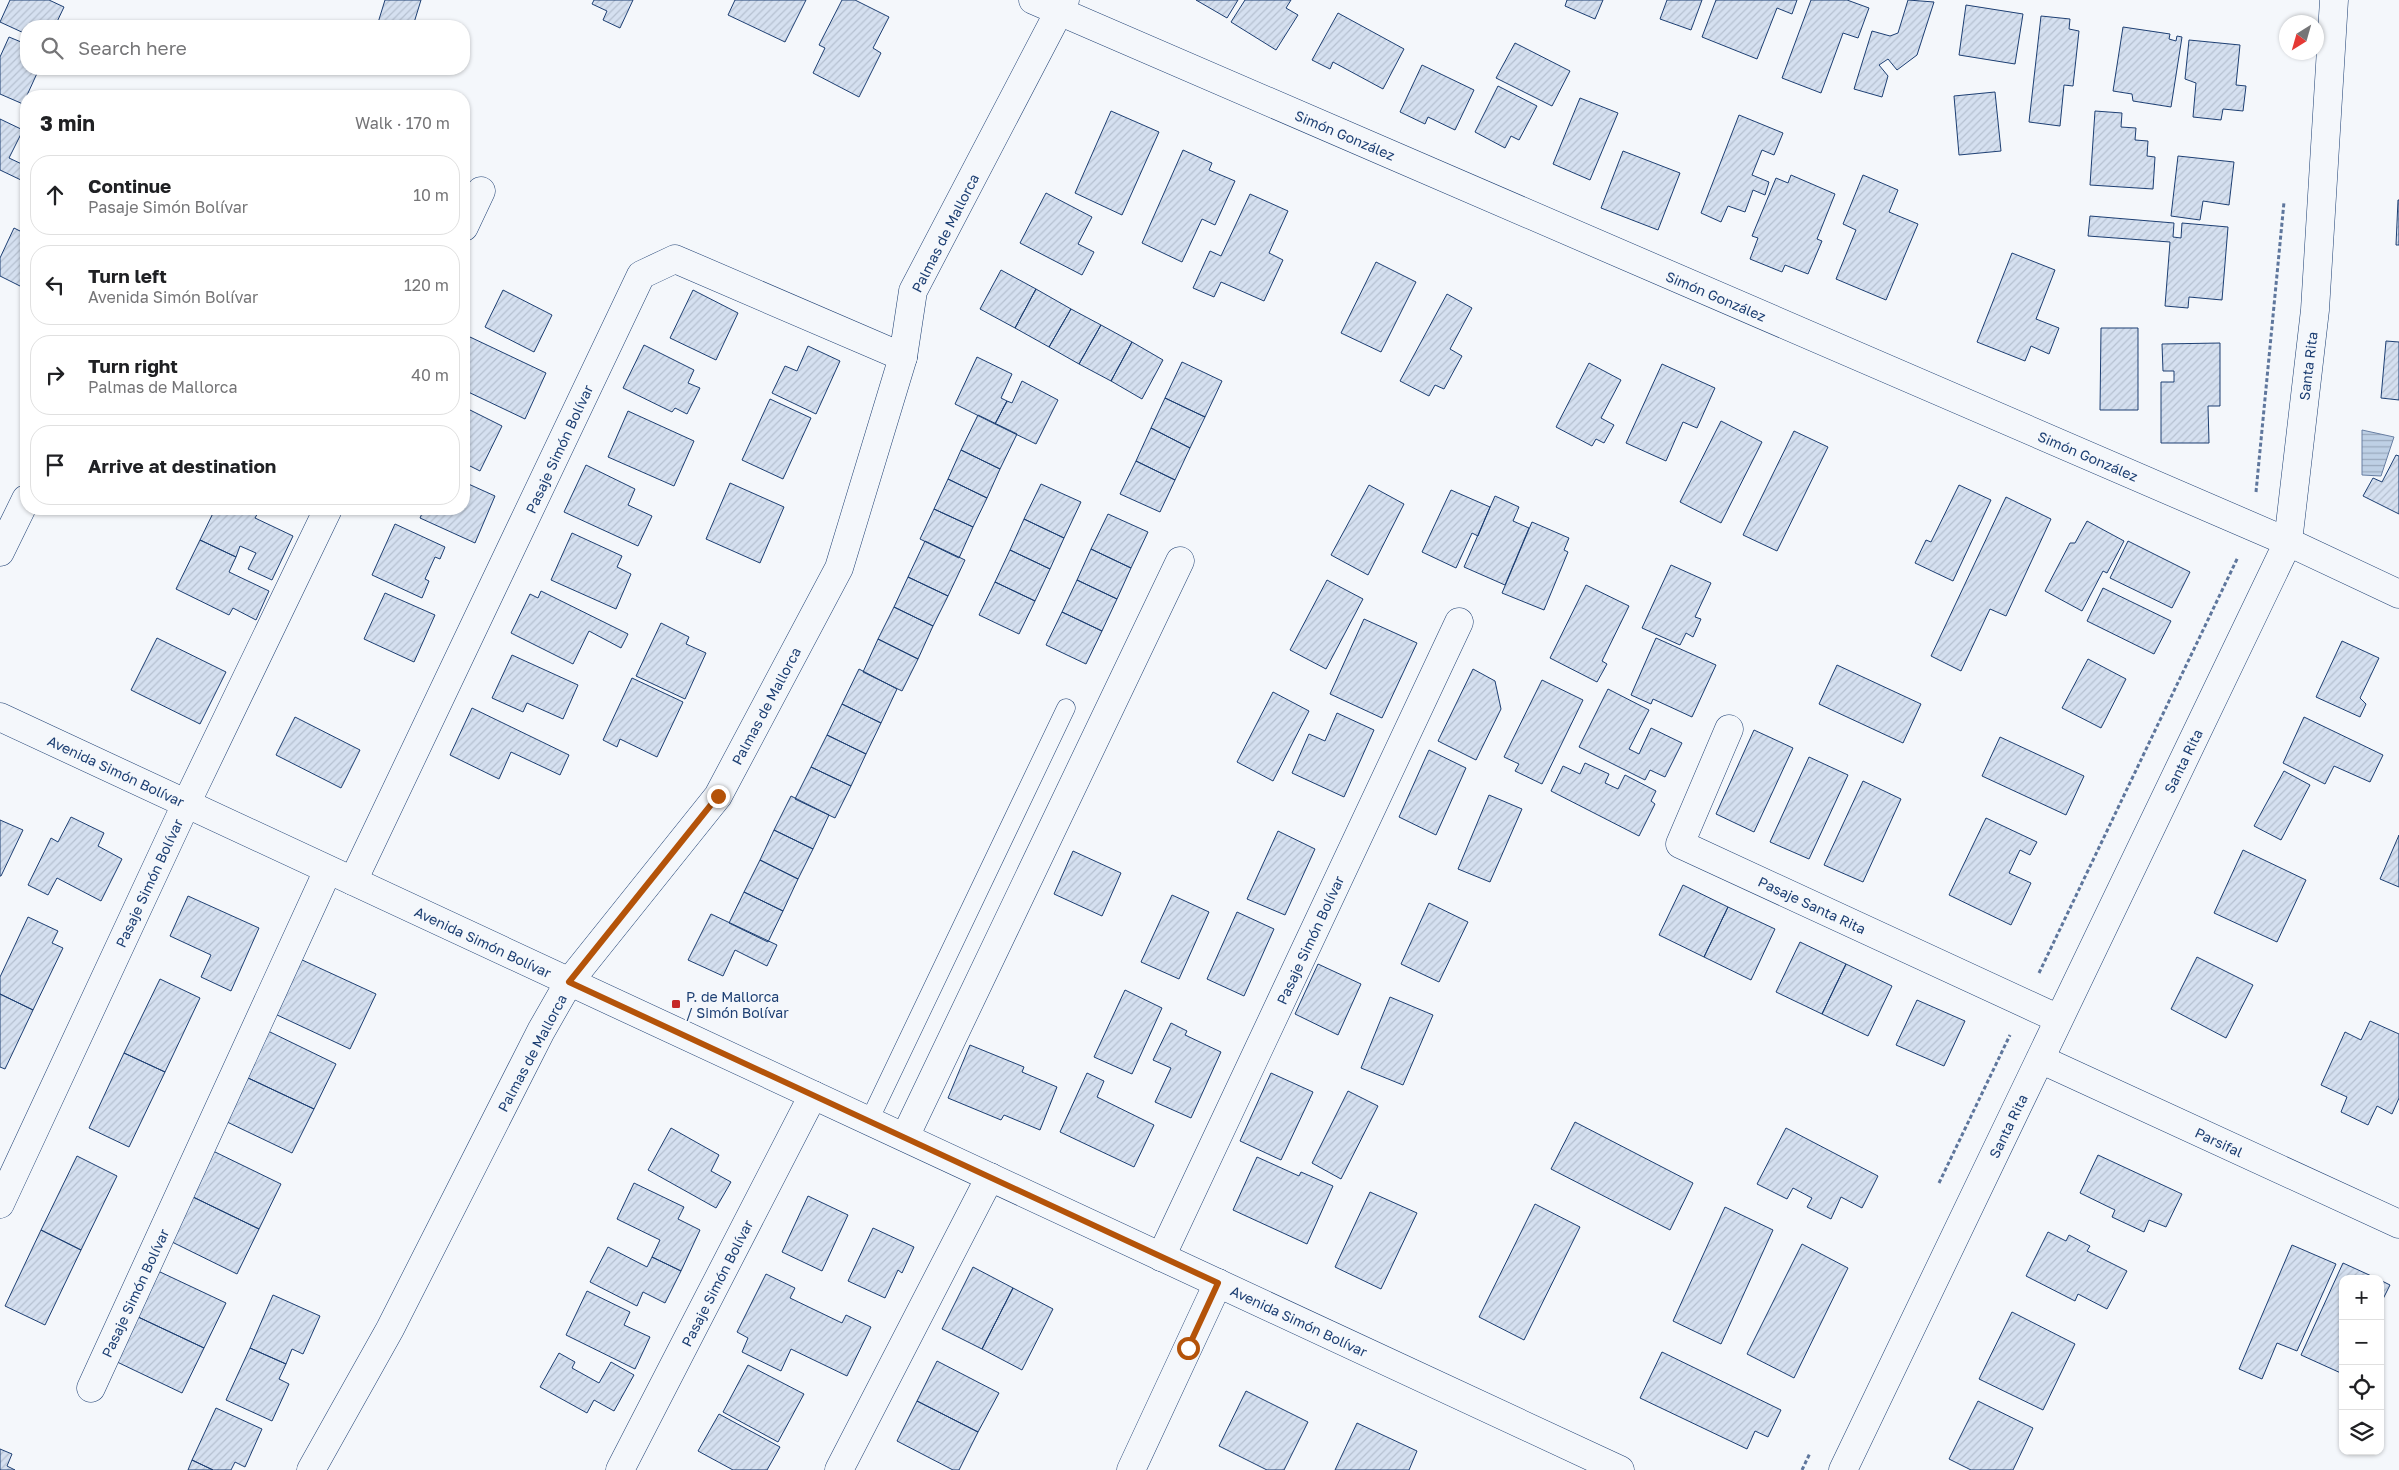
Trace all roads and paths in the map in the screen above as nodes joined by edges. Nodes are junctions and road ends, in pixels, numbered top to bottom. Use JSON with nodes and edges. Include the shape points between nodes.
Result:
{"nodes":[{"id":1,"x":1032,"y":0,"type":"edge"},
{"id":2,"x":2334,"y":0,"type":"edge"},
{"id":3,"x":1062,"y":6,"type":"edge"},
{"id":4,"x":481,"y":191,"type":"dead end"},
{"id":5,"x":2284,"y":201,"type":"dead end"},
{"id":6,"x":470,"y":214,"type":"edge"},
{"id":7,"x":903,"y":357,"type":"junction"},
{"id":8,"x":20,"y":511,"type":"edge"},
{"id":9,"x":325,"y":515,"type":"edge"},
{"id":10,"x":2252,"y":527,"type":"junction"},
{"id":11,"x":2288,"y":542,"type":"junction"},
{"id":12,"x":0,"y":552,"type":"edge"},
{"id":13,"x":1180,"y":561,"type":"dead end"},
{"id":14,"x":2399,"y":594,"type":"edge"},
{"id":15,"x":1459,"y":622,"type":"dead end"},
{"id":16,"x":1066,"y":708,"type":"dead end"},
{"id":17,"x":0,"y":717,"type":"edge"},
{"id":18,"x":1729,"y":729,"type":"dead end"},
{"id":19,"x":186,"y":804,"type":"junction"},
{"id":20,"x":328,"y":870,"type":"junction"},
{"id":21,"x":353,"y":881,"type":"junction"},
{"id":22,"x":569,"y":982,"type":"junction"},
{"id":23,"x":2025,"y":1004,"type":"junction"},
{"id":24,"x":2059,"y":1019,"type":"junction"},
{"id":25,"x":2040,"y":1059,"type":"junction"},
{"id":26,"x":813,"y":1095,"type":"junction"},
{"id":27,"x":868,"y":1121,"type":"junction"},
{"id":28,"x":905,"y":1138,"type":"junction"},
{"id":29,"x":990,"y":1177,"type":"junction"},
{"id":30,"x":1935,"y":1192,"type":"dead end"},
{"id":31,"x":0,"y":1204,"type":"edge"},
{"id":32,"x":2399,"y":1224,"type":"edge"},
{"id":33,"x":1161,"y":1257,"type":"junction"},
{"id":34,"x":1218,"y":1283,"type":"junction"},
{"id":35,"x":91,"y":1388,"type":"dead end"},
{"id":36,"x":1810,"y":1452,"type":"dead end"},
{"id":37,"x":311,"y":1470,"type":"edge"},
{"id":38,"x":620,"y":1470,"type":"edge"},
{"id":39,"x":839,"y":1470,"type":"edge"},
{"id":40,"x":1131,"y":1470,"type":"edge"},
{"id":41,"x":1620,"y":1470,"type":"edge"},
{"id":42,"x":1802,"y":1470,"type":"edge"},
{"id":43,"x":1843,"y":1470,"type":"edge"}],
"edges":[{"from":1,"to":3,"type":"street","name":"Simón González"},
{"from":2,"to":11,"type":"street","name":"Santa Rita","via":[[2315,310]]},
{"from":3,"to":7,"type":"street","name":"Palmas de Mallorca","via":[[913,291]]},
{"from":3,"to":10,"type":"street","name":"Simón González"},
{"from":4,"to":6,"type":"street"},
{"from":5,"to":10,"type":"path"},
{"from":7,"to":21,"type":"street","name":"Pasaje Simón Bolívar","via":[[675,259],[641,275]]},
{"from":7,"to":22,"type":"street","name":"Palmas de Mallorca","via":[[839,568],[718,796]]},
{"from":8,"to":12,"type":"street"},
{"from":9,"to":19,"type":"street","name":"Pasaje Simón Bolívar"},
{"from":10,"to":11,"type":"street","name":"Simón González"},
{"from":10,"to":23,"type":"path"},
{"from":11,"to":14,"type":"street","name":"Simón González"},
{"from":11,"to":24,"type":"street","name":"Santa Rita"},
{"from":13,"to":28,"type":"street"},
{"from":15,"to":33,"type":"street","name":"Pasaje Simón Bolívar"},
{"from":16,"to":27,"type":"lane"},
{"from":17,"to":19,"type":"street","name":"Avenida Simón Bolívar"},
{"from":18,"to":23,"type":"street","name":"Pasaje Santa Rita","via":[[1680,844]]},
{"from":19,"to":20,"type":"street","name":"Avenida Simón Bolívar"},
{"from":19,"to":31,"type":"street","name":"Pasaje Simón Bolívar"},
{"from":20,"to":21,"type":"street","name":"Avenida Simón Bolívar"},
{"from":20,"to":35,"type":"street","name":"Pasaje Simón Bolívar"},
{"from":21,"to":22,"type":"street","name":"Avenida Simón Bolívar"},
{"from":22,"to":26,"type":"street","name":"Avenida Simón Bolívar"},
{"from":22,"to":37,"type":"street","name":"Palmas de Mallorca","via":[[390,1329]]},
{"from":23,"to":24,"type":"street","name":"Pasaje Santa Rita"},
{"from":23,"to":30,"type":"path"},
{"from":24,"to":25,"type":"street","name":"Santa Rita"},
{"from":25,"to":32,"type":"street","name":"Parsifal"},
{"from":25,"to":43,"type":"street","name":"Santa Rita"},
{"from":26,"to":27,"type":"street","name":"Avenida Simón Bolívar"},
{"from":26,"to":38,"type":"street","name":"Pasaje Simón Bolívar"},
{"from":27,"to":28,"type":"street","name":"Avenida Simón Bolívar"},
{"from":28,"to":29,"type":"street","name":"Avenida Simón Bolívar"},
{"from":29,"to":33,"type":"street","name":"Avenida Simón Bolívar"},
{"from":29,"to":39,"type":"street"},
{"from":33,"to":34,"type":"street","name":"Avenida Simón Bolívar"},
{"from":34,"to":40,"type":"street"},
{"from":34,"to":41,"type":"street","name":"Avenida Simón Bolívar"},
{"from":36,"to":42,"type":"path"}]}
